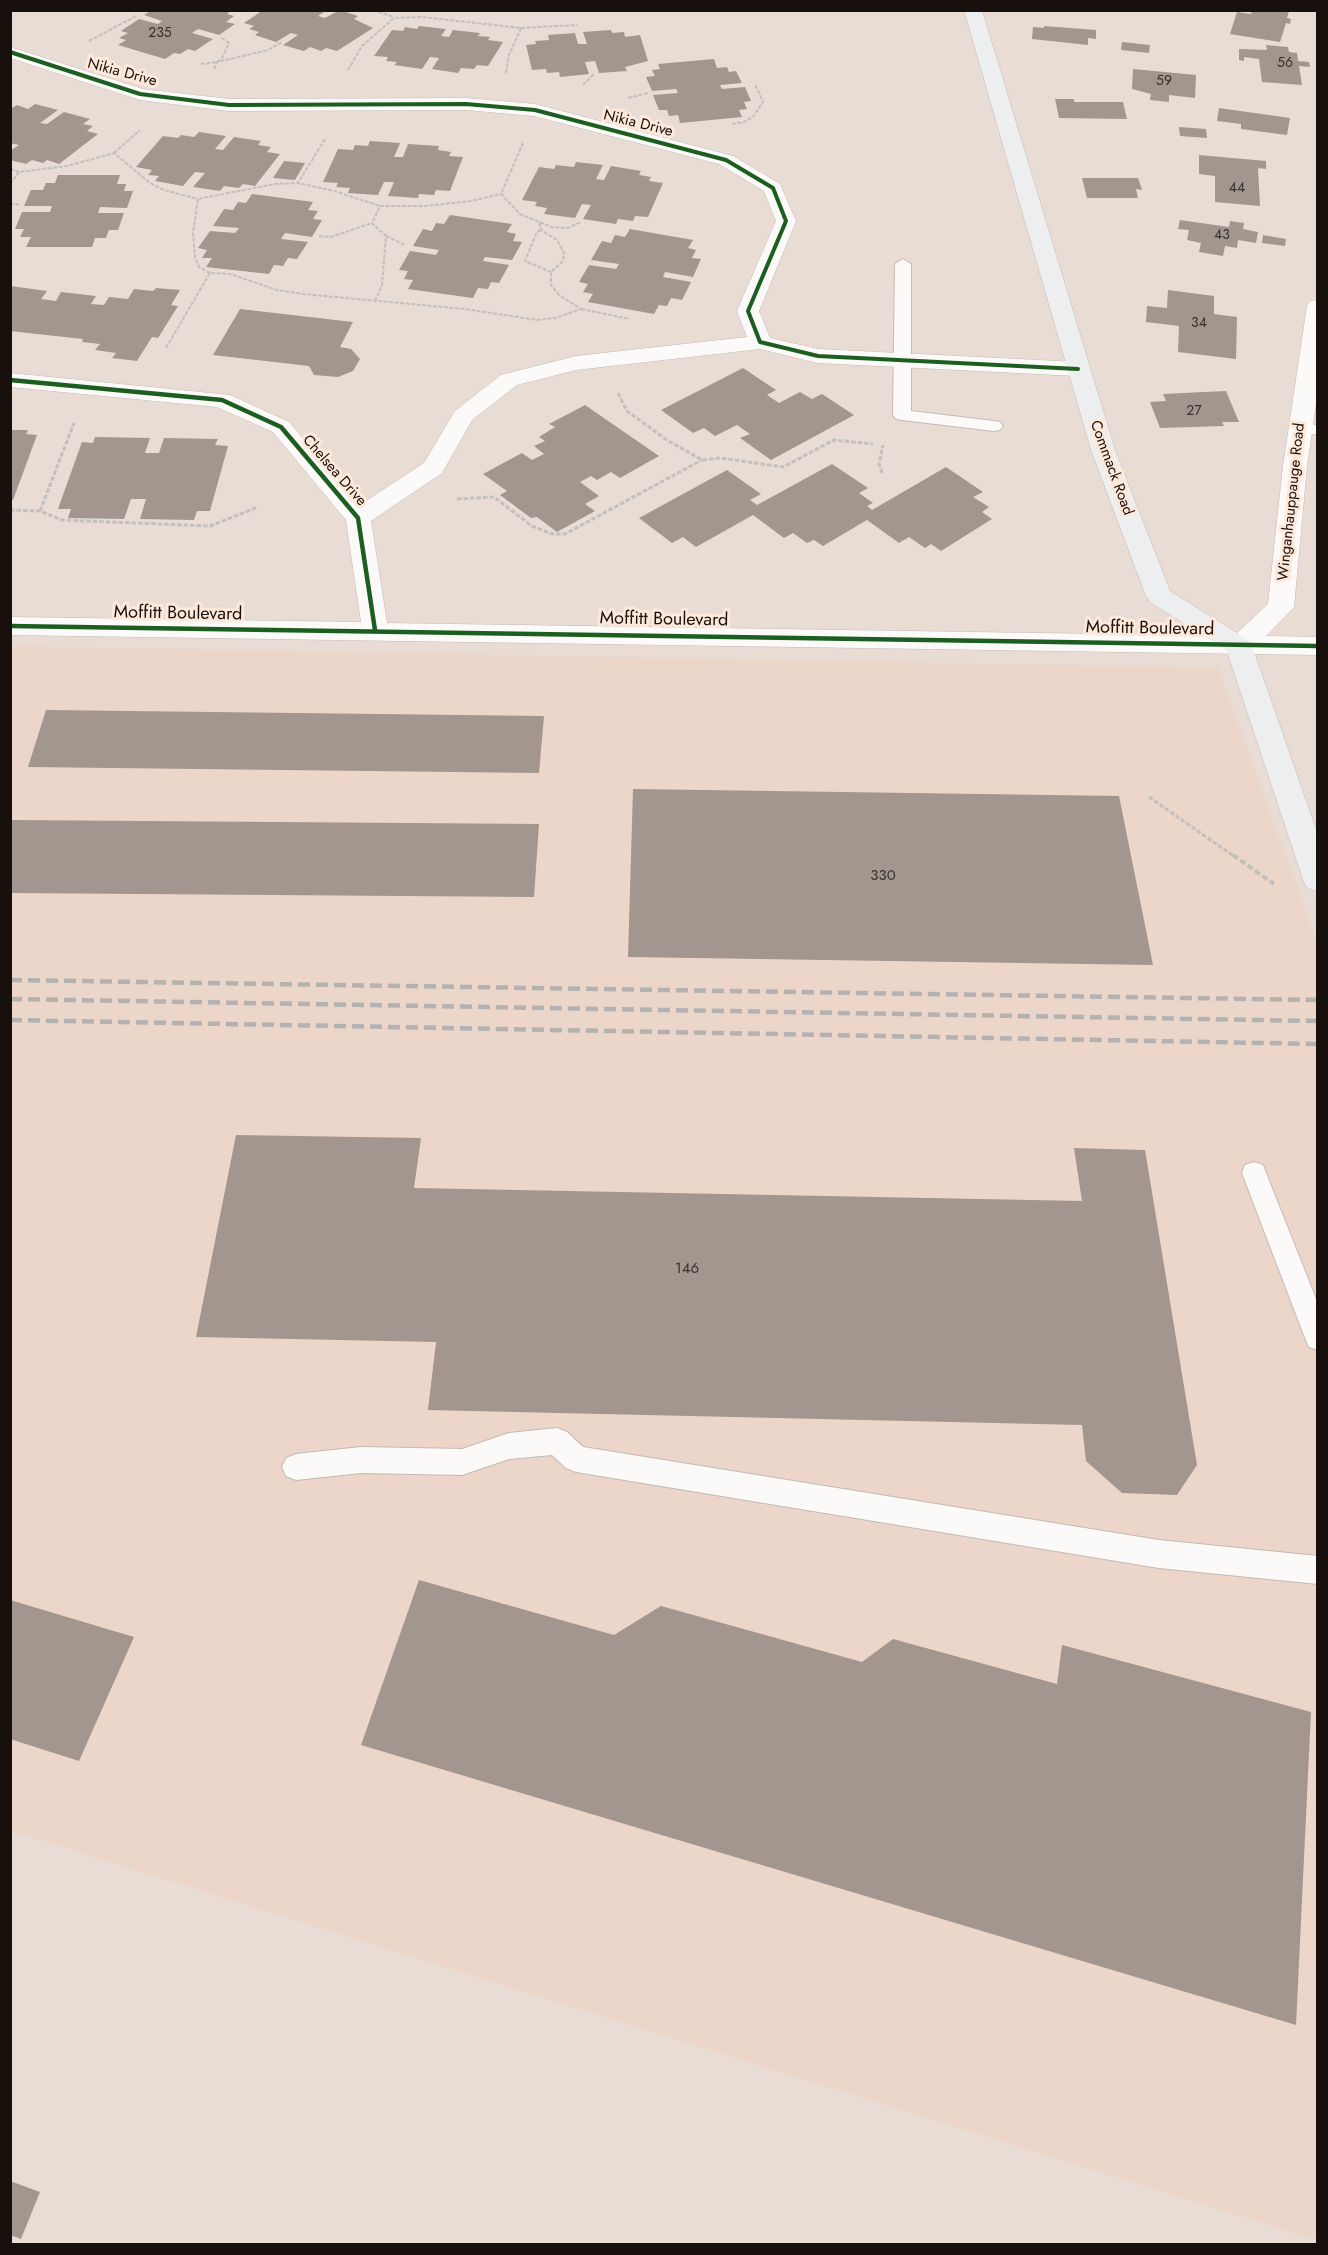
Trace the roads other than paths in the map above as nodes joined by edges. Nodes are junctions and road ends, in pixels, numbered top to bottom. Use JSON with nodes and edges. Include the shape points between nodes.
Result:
{"nodes":[{"id":1,"x":973,"y":10,"type":"edge"},
{"id":2,"x":10,"y":52,"type":"edge"},
{"id":3,"x":903,"y":264,"type":"dead end"},
{"id":4,"x":1317,"y":306,"type":"edge"},
{"id":5,"x":760,"y":342,"type":"junction"},
{"id":6,"x":903,"y":360,"type":"junction"},
{"id":7,"x":1078,"y":369,"type":"junction"},
{"id":8,"x":10,"y":380,"type":"edge"},
{"id":9,"x":994,"y":426,"type":"dead end"},
{"id":10,"x":1309,"y":429,"type":"edge"},
{"id":11,"x":358,"y":518,"type":"junction"},
{"id":12,"x":10,"y":627,"type":"edge"},
{"id":13,"x":375,"y":630,"type":"junction"},
{"id":14,"x":1239,"y":646,"type":"junction"},
{"id":15,"x":1317,"y":646,"type":"edge"},
{"id":16,"x":1317,"y":880,"type":"edge"},
{"id":17,"x":1254,"y":1173,"type":"dead end"},
{"id":18,"x":1317,"y":1338,"type":"edge"},
{"id":19,"x":296,"y":1467,"type":"dead end"},
{"id":20,"x":1317,"y":1570,"type":"edge"}],
"edges":[{"from":1,"to":7,"type":"street","name":"Commack Road"},
{"from":2,"to":5,"type":"street","name":"Nikia Drive","via":[[140,94],[229,105],[466,104],[535,110],[726,159],[773,188],[786,221],[748,311]]},
{"from":3,"to":6,"type":"lane"},
{"from":4,"to":10,"type":"street","name":"Winganhauppauge Road"},
{"from":5,"to":6,"type":"street","via":[[818,356]]},
{"from":5,"to":11,"type":"street","name":"Chelsea Drive","via":[[576,363],[509,380],[463,416],[433,468]]},
{"from":6,"to":7,"type":"street"},
{"from":6,"to":9,"type":"lane","via":[[902,415]]},
{"from":7,"to":14,"type":"street","name":"Commack Road","via":[[1103,450],[1159,596]]},
{"from":8,"to":11,"type":"street","name":"Chelsea Drive","via":[[222,400],[281,427]]},
{"from":10,"to":14,"type":"street","name":"Winganhauppauge Road","via":[[1281,606]]},
{"from":11,"to":13,"type":"street","name":"Chelsea Drive"},
{"from":12,"to":13,"type":"street","name":"Moffitt Boulevard"},
{"from":13,"to":14,"type":"street","name":"Moffitt Boulevard"},
{"from":14,"to":15,"type":"street","name":"Moffitt Boulevard"},
{"from":14,"to":16,"type":"street"},
{"from":17,"to":18,"type":"lane"},
{"from":19,"to":20,"type":"lane","via":[[361,1460],[462,1462],[508,1446],[557,1441],[576,1459],[1159,1554]]}]}
